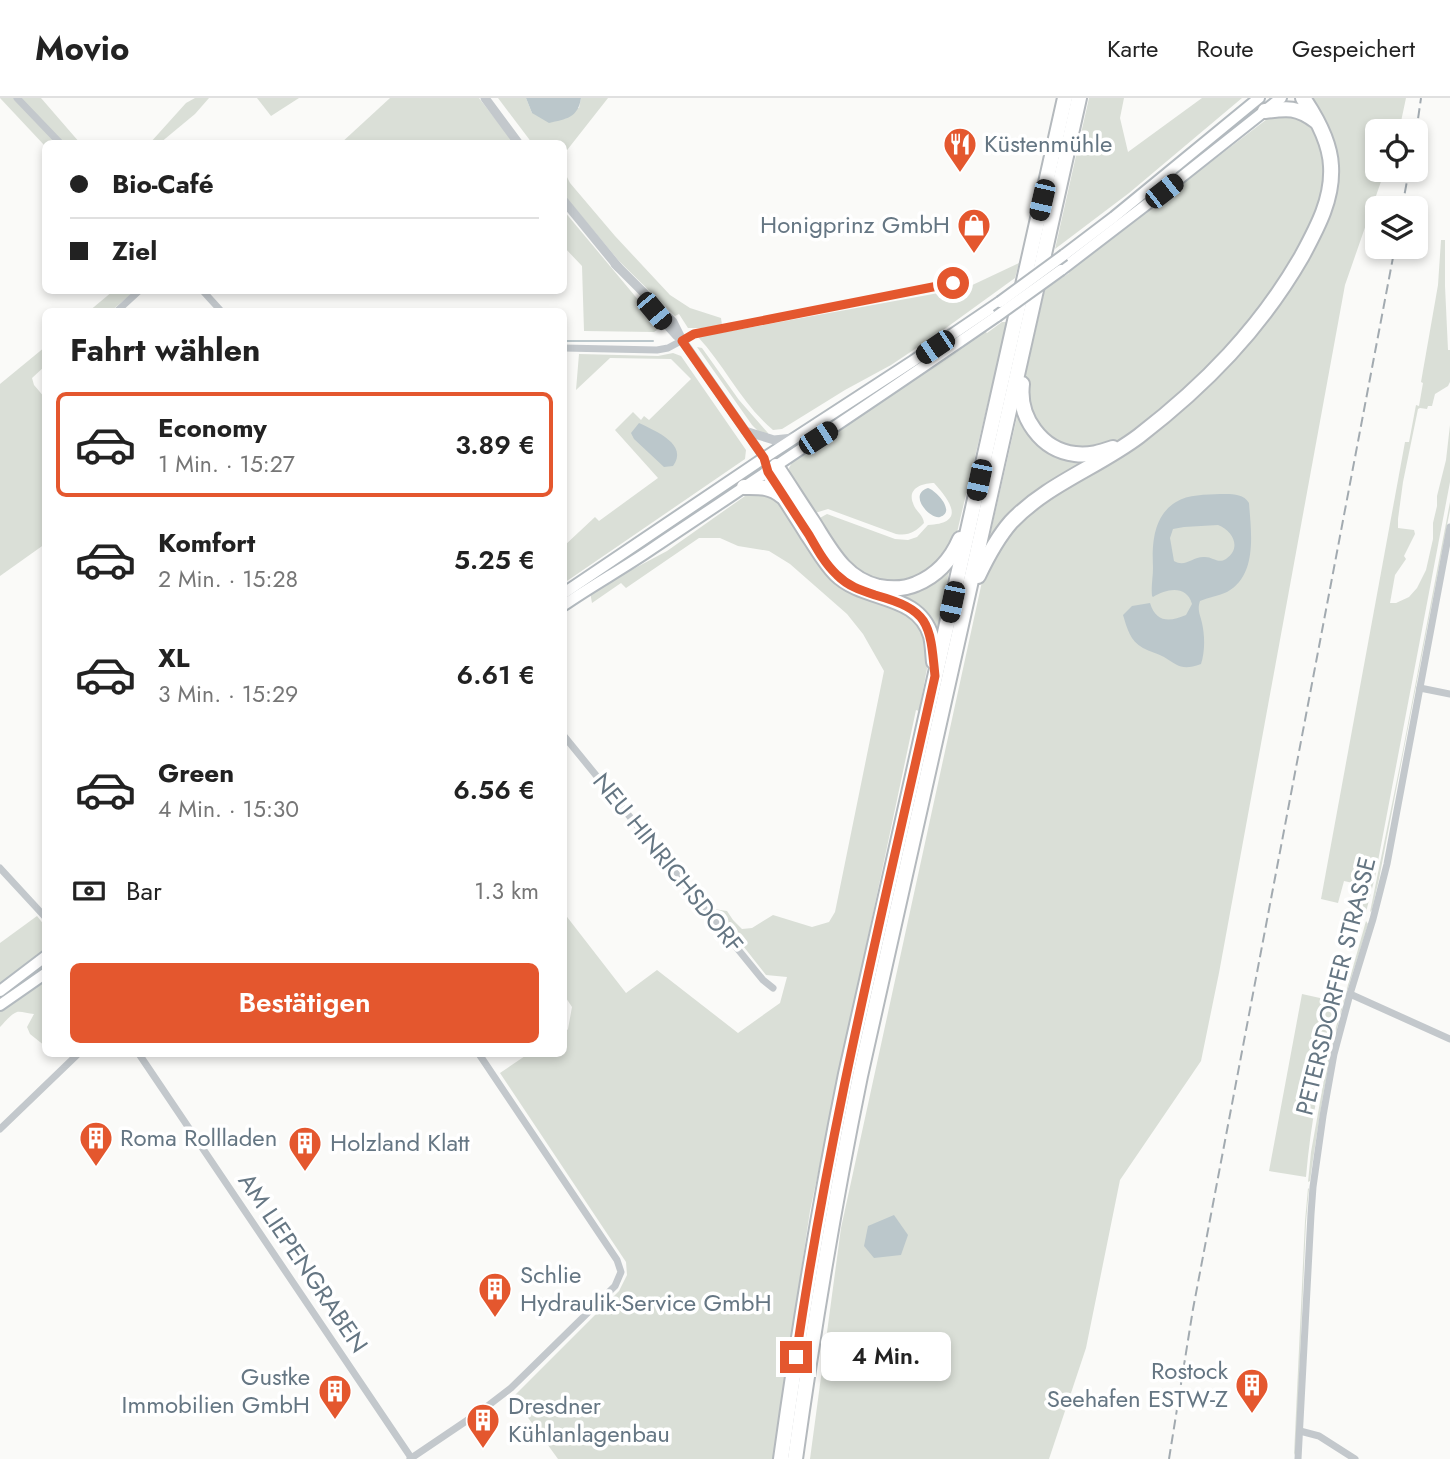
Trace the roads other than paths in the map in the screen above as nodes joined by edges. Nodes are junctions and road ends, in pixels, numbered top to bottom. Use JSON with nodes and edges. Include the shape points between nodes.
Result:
{"nodes":[{"id":1,"x":17,"y":98,"type":"edge"},
{"id":2,"x":485,"y":98,"type":"edge"},
{"id":3,"x":1065,"y":98,"type":"edge"},
{"id":4,"x":1079,"y":98,"type":"edge"},
{"id":5,"x":1281,"y":98,"type":"edge"},
{"id":6,"x":1292,"y":98,"type":"edge"},
{"id":7,"x":1262,"y":105,"type":"edge"},
{"id":8,"x":1303,"y":105,"type":"edge"},
{"id":9,"x":57,"y":140,"type":"edge"},
{"id":10,"x":516,"y":140,"type":"edge"},
{"id":11,"x":567,"y":205,"type":"edge"},
{"id":12,"x":953,"y":283,"type":"dead end"},
{"id":13,"x":136,"y":294,"type":"edge"},
{"id":14,"x":206,"y":294,"type":"edge"},
{"id":15,"x":121,"y":308,"type":"edge"},
{"id":16,"x":218,"y":308,"type":"edge"},
{"id":17,"x":682,"y":341,"type":"junction"},
{"id":18,"x":1025,"y":341,"type":"junction"},
{"id":19,"x":567,"y":348,"type":"edge"},
{"id":20,"x":1150,"y":426,"type":"junction"},
{"id":21,"x":745,"y":431,"type":"junction"},
{"id":22,"x":795,"y":438,"type":"junction"},
{"id":23,"x":769,"y":465,"type":"junction"},
{"id":24,"x":744,"y":488,"type":"junction"},
{"id":25,"x":786,"y":499,"type":"junction"},
{"id":26,"x":974,"y":505,"type":"junction"},
{"id":27,"x":1450,"y":527,"type":"edge"},
{"id":28,"x":567,"y":591,"type":"edge"},
{"id":29,"x":567,"y":603,"type":"edge"},
{"id":30,"x":964,"y":613,"type":"junction"},
{"id":31,"x":935,"y":676,"type":"junction"},
{"id":32,"x":1420,"y":688,"type":"junction"},
{"id":33,"x":1450,"y":694,"type":"edge"},
{"id":34,"x":567,"y":740,"type":"edge"},
{"id":35,"x":0,"y":868,"type":"edge"},
{"id":36,"x":42,"y":914,"type":"edge"},
{"id":37,"x":42,"y":959,"type":"edge"},
{"id":38,"x":42,"y":976,"type":"edge"},
{"id":39,"x":773,"y":988,"type":"dead end"},
{"id":40,"x":0,"y":991,"type":"edge"},
{"id":41,"x":1350,"y":994,"type":"junction"},
{"id":42,"x":0,"y":1004,"type":"edge"},
{"id":43,"x":1450,"y":1039,"type":"edge"},
{"id":44,"x":75,"y":1057,"type":"edge"},
{"id":45,"x":141,"y":1057,"type":"edge"},
{"id":46,"x":481,"y":1057,"type":"edge"},
{"id":47,"x":0,"y":1129,"type":"edge"},
{"id":48,"x":1300,"y":1431,"type":"junction"},
{"id":49,"x":411,"y":1459,"type":"edge"},
{"id":50,"x":781,"y":1459,"type":"edge"},
{"id":51,"x":795,"y":1459,"type":"edge"},
{"id":52,"x":1298,"y":1459,"type":"edge"},
{"id":53,"x":1355,"y":1459,"type":"edge"}],
"edges":[{"from":1,"to":9,"type":"street"},
{"from":2,"to":10,"type":"street"},
{"from":3,"to":26,"type":"highway"},
{"from":4,"to":18,"type":"highway"},
{"from":5,"to":7,"type":"main road"},
{"from":6,"to":8,"type":"highway"},
{"from":7,"to":8,"type":"highway","via":[[1287,109]]},
{"from":7,"to":22,"type":"main road","bridge":true,"via":[[1000,302]]},
{"from":7,"to":23,"type":"main road","bridge":true,"via":[[1061,270],[861,410]]},
{"from":8,"to":20,"type":"highway","via":[[1317,122],[1331,165],[1324,212],[1314,234],[1251,332],[1212,374]]},
{"from":11,"to":17,"type":"street"},
{"from":12,"to":17,"type":"street","via":[[694,334]]},
{"from":13,"to":15,"type":"street"},
{"from":14,"to":16,"type":"street"},
{"from":17,"to":19,"type":"street","via":[[657,350]]},
{"from":17,"to":21,"type":"street"},
{"from":18,"to":20,"type":"highway","via":[[1022,404],[1028,422],[1044,441],[1068,453],[1093,454]]},
{"from":18,"to":30,"type":"highway"},
{"from":20,"to":30,"type":"highway","via":[[1114,454],[1039,498],[1011,522],[984,564]]},
{"from":21,"to":22,"type":"street","via":[[771,439]]},
{"from":21,"to":23,"type":"street"},
{"from":22,"to":23,"type":"main road"},
{"from":23,"to":24,"type":"main road"},
{"from":23,"to":25,"type":"highway"},
{"from":23,"to":26,"type":"highway","via":[[842,566],[859,580],[881,587],[913,585],[930,578],[953,555]]},
{"from":23,"to":28,"type":"main road"},
{"from":24,"to":25,"type":"highway","via":[[767,488]]},
{"from":24,"to":29,"type":"main road"},
{"from":25,"to":31,"type":"highway","via":[[838,577],[860,590],[906,605],[925,622]]},
{"from":26,"to":31,"type":"highway"},
{"from":27,"to":32,"type":"street","name":"PETERSDORFER STRASSE"},
{"from":30,"to":51,"type":"highway","via":[[844,1152]]},
{"from":31,"to":50,"type":"highway","via":[[835,1125]]},
{"from":32,"to":33,"type":"street"},
{"from":32,"to":41,"type":"street","name":"PETERSDORFER STRASSE","via":[[1384,877]]},
{"from":34,"to":39,"type":"street","name":"NEU HINRICHSDORF"},
{"from":35,"to":36,"type":"street"},
{"from":37,"to":40,"type":"main road"},
{"from":38,"to":42,"type":"main road"},
{"from":41,"to":43,"type":"street"},
{"from":41,"to":48,"type":"street","name":"PETERSDORFER STRASSE","via":[[1329,1081],[1313,1187]]},
{"from":44,"to":47,"type":"street"},
{"from":45,"to":49,"type":"street","name":"AM LIEPENGRABEN"},
{"from":46,"to":49,"type":"street","via":[[621,1272],[615,1286],[512,1388]]},
{"from":48,"to":52,"type":"street","name":"PETERSDORFER STRASSE"},
{"from":48,"to":53,"type":"street","via":[[1319,1436]]}]}
